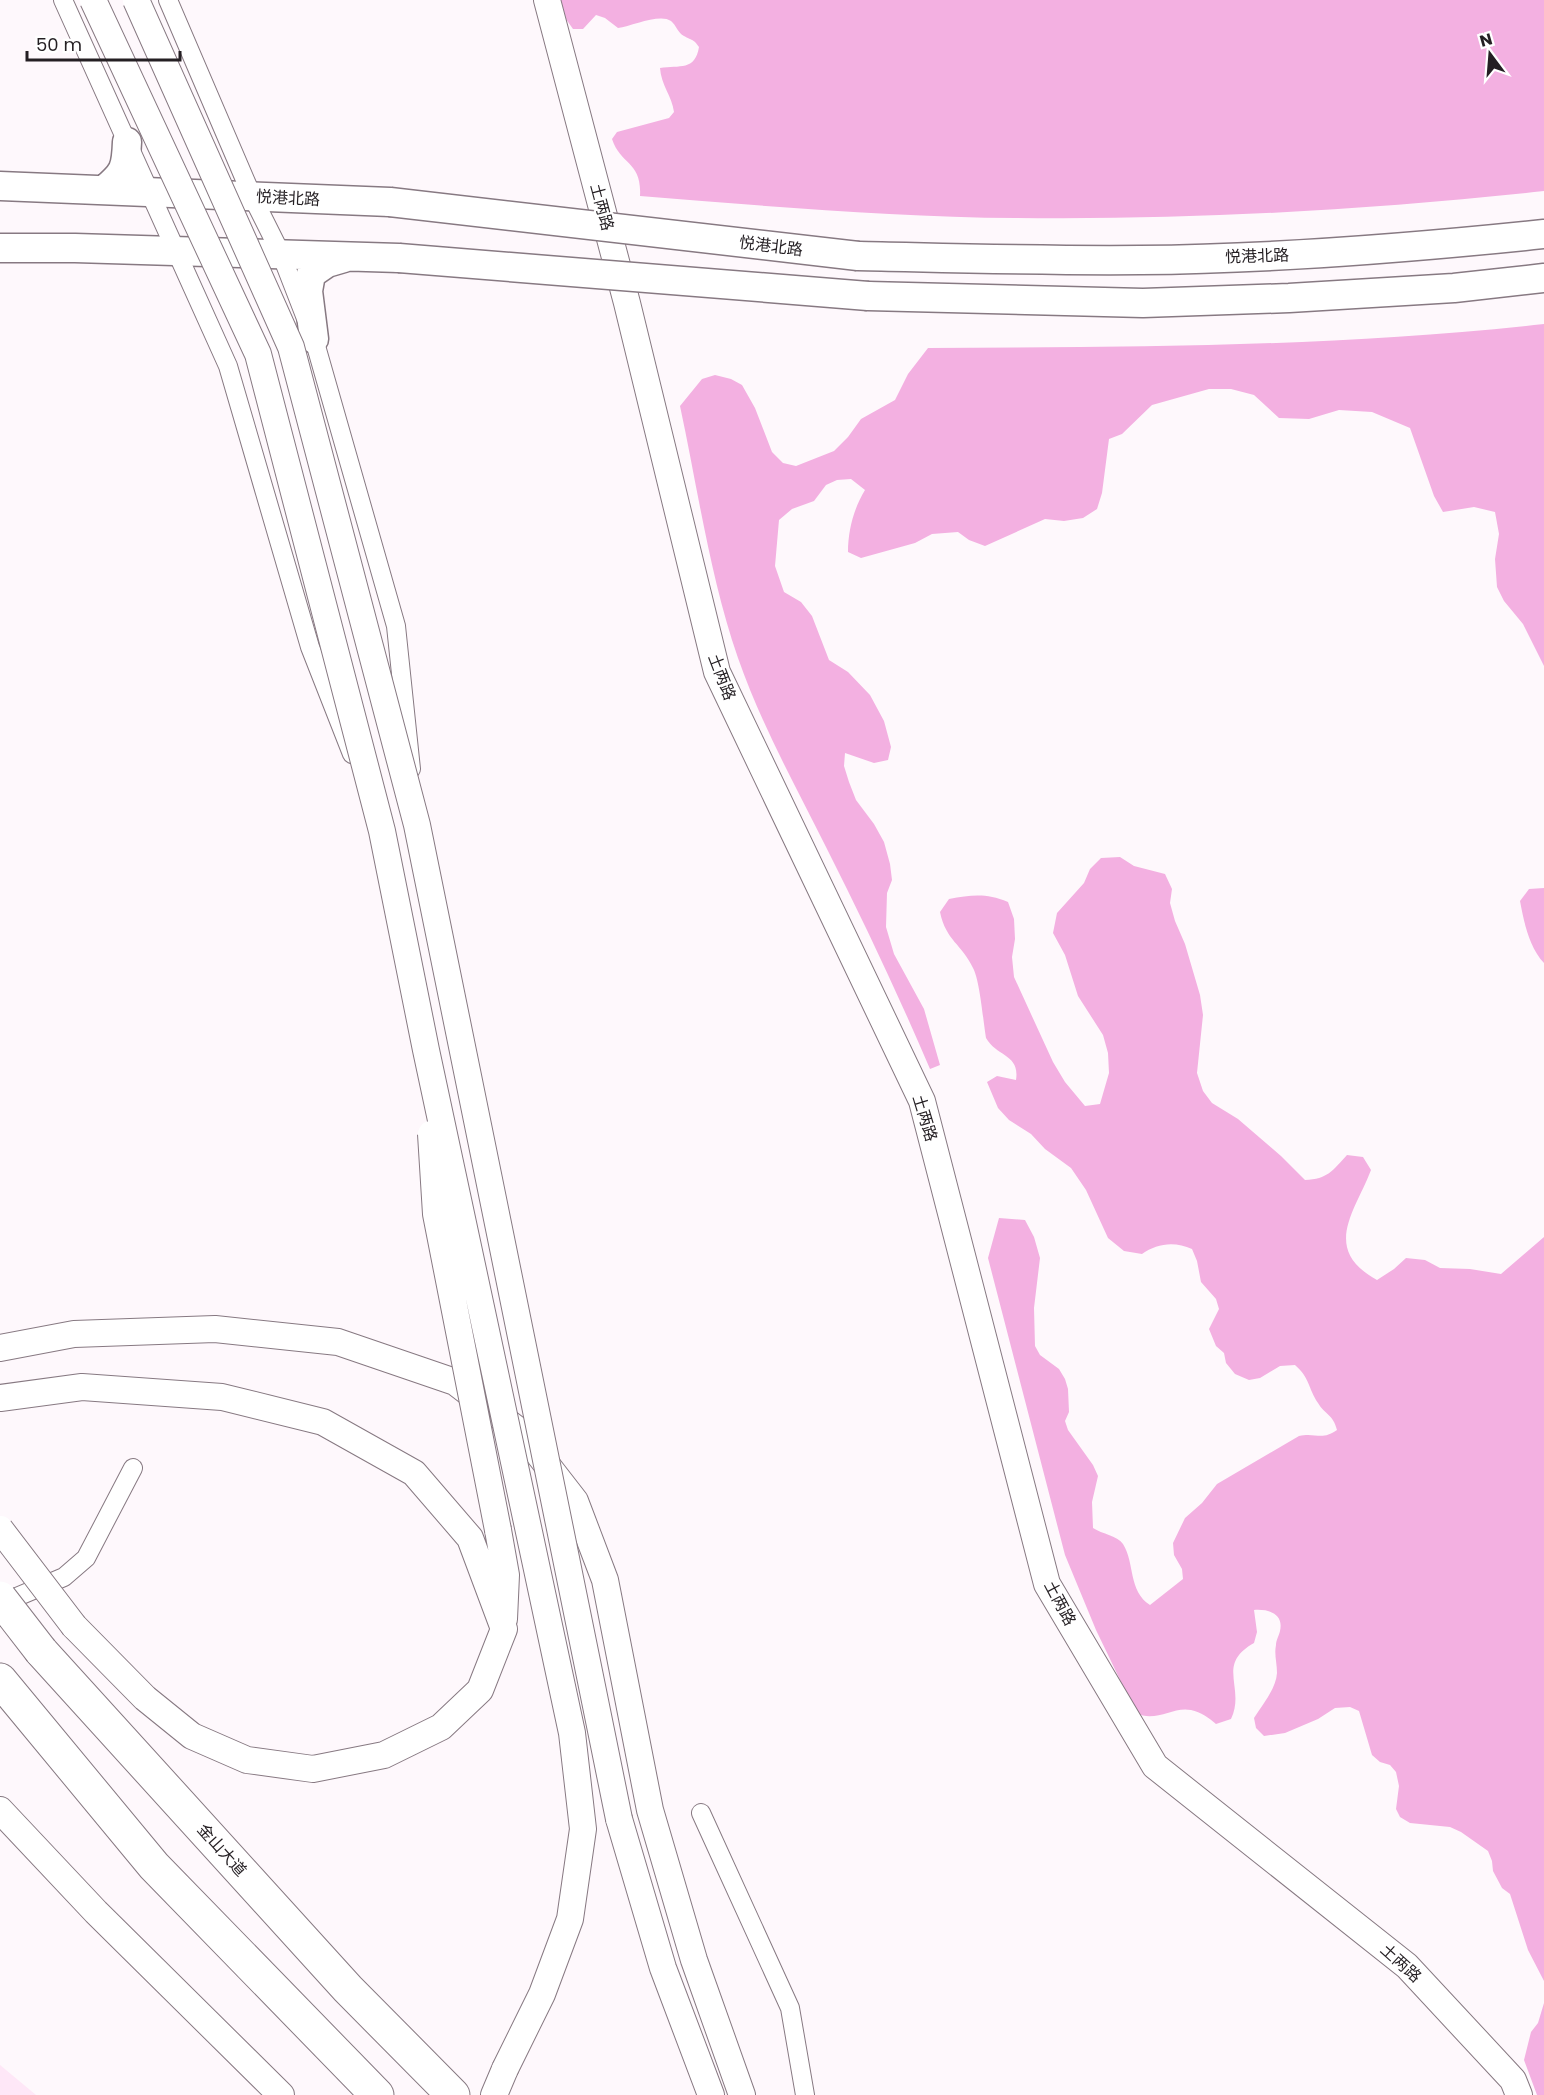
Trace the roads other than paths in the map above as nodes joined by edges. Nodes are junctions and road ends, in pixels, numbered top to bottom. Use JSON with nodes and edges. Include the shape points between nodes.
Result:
{"nodes":[{"id":1,"x":63,"y":0,"type":"edge"},
{"id":2,"x":93,"y":0,"type":"edge"},
{"id":3,"x":136,"y":0,"type":"edge"},
{"id":4,"x":168,"y":0,"type":"edge"},
{"id":5,"x":547,"y":0,"type":"edge"},
{"id":6,"x":127,"y":142,"type":"junction"},
{"id":7,"x":0,"y":186,"type":"edge"},
{"id":8,"x":104,"y":190,"type":"junction"},
{"id":9,"x":149,"y":192,"type":"junction"},
{"id":10,"x":252,"y":196,"type":"junction"},
{"id":11,"x":1544,"y":234,"type":"edge"},
{"id":12,"x":0,"y":248,"type":"edge"},
{"id":13,"x":176,"y":251,"type":"junction"},
{"id":14,"x":281,"y":254,"type":"junction"},
{"id":15,"x":350,"y":257,"type":"junction"},
{"id":16,"x":1544,"y":278,"type":"edge"},
{"id":17,"x":314,"y":339,"type":"junction"},
{"id":18,"x":417,"y":825,"type":"junction"},
{"id":19,"x":382,"y":831,"type":"junction"},
{"id":20,"x":426,"y":1050,"type":"junction"},
{"id":21,"x":0,"y":1348,"type":"edge"},
{"id":22,"x":0,"y":1398,"type":"edge"},
{"id":23,"x":133,"y":1468,"type":"dead end"},
{"id":24,"x":0,"y":1529,"type":"edge"},
{"id":25,"x":0,"y":1598,"type":"edge"},
{"id":26,"x":0,"y":1604,"type":"edge"},
{"id":27,"x":504,"y":1629,"type":"junction"},
{"id":28,"x":1,"y":1682,"type":"edge"},
{"id":29,"x":0,"y":1810,"type":"edge"},
{"id":30,"x":701,"y":1813,"type":"dead end"},
{"id":31,"x":281,"y":2095,"type":"edge"},
{"id":32,"x":377,"y":2095,"type":"edge"},
{"id":33,"x":453,"y":2095,"type":"edge"},
{"id":34,"x":494,"y":2095,"type":"edge"},
{"id":35,"x":711,"y":2095,"type":"edge"},
{"id":36,"x":741,"y":2095,"type":"edge"},
{"id":37,"x":805,"y":2095,"type":"edge"},
{"id":38,"x":1519,"y":2095,"type":"edge"}],
"edges":[{"from":1,"to":6,"type":"street"},
{"from":2,"to":19,"type":"main road","bridge":true,"via":[[258,354]]},
{"from":3,"to":18,"type":"main road","bridge":true,"via":[[291,347]]},
{"from":4,"to":10,"type":"street"},
{"from":5,"to":38,"type":"main road","name":"土两路","via":[[627,303],[717,672],[922,1101],[1047,1584],[1155,1766],[1407,1966],[1513,2080]]},
{"from":6,"to":8,"type":"main road","via":[[126,164]]},
{"from":6,"to":9,"type":"street"},
{"from":7,"to":8,"type":"main road","name":"悦港北路"},
{"from":8,"to":9,"type":"main road","name":"悦港北路"},
{"from":9,"to":10,"type":"main road","name":"悦港北路"},
{"from":9,"to":13,"type":"street"},
{"from":10,"to":11,"type":"main road","name":"悦港北路","bridge":true,"via":[[390,202],[858,256],[1141,260],[1274,256]]},
{"from":10,"to":14,"type":"street"},
{"from":12,"to":13,"type":"main road"},
{"from":13,"to":14,"type":"main road"},
{"from":13,"to":19,"type":"street","bridge":true,"via":[[228,366],[310,647]]},
{"from":14,"to":15,"type":"main road"},
{"from":14,"to":17,"type":"street"},
{"from":15,"to":16,"type":"main road","bridge":true,"via":[[868,296],[1143,303],[1454,288]]},
{"from":15,"to":17,"type":"main road","via":[[327,263],[311,274],[308,291]]},
{"from":17,"to":18,"type":"street","bridge":true,"via":[[396,626]]},
{"from":18,"to":35,"type":"main road","bridge":true,"via":[[619,1819],[663,1968]]},
{"from":19,"to":20,"type":"main road","bridge":true},
{"from":20,"to":27,"type":"main road","bridge":true,"via":[[436,1214],[506,1575]]},
{"from":20,"to":34,"type":"main road","bridge":true,"via":[[572,1732],[583,1829],[570,1918],[542,1994]]},
{"from":21,"to":36,"type":"main road","bridge":true,"via":[[74,1334],[215,1329],[338,1342],[455,1382],[523,1434],[575,1501],[605,1580],[650,1810],[694,1960]]},
{"from":22,"to":27,"type":"main road","via":[[82,1387],[222,1397],[322,1422],[414,1473],[470,1538]]},
{"from":23,"to":26,"type":"street","via":[[86,1558],[64,1577]]},
{"from":24,"to":27,"type":"main road","bridge":true,"via":[[74,1626],[146,1698],[192,1737],[247,1760],[313,1770],[384,1755],[441,1727],[480,1690]]},
{"from":25,"to":33,"type":"highway","name":"金山大道","bridge":true,"via":[[41,1651],[348,1989]]},
{"from":28,"to":32,"type":"highway","via":[[154,1866]]},
{"from":29,"to":31,"type":"main road","via":[[96,1912]]},
{"from":30,"to":37,"type":"street","via":[[790,2008]]}]}
